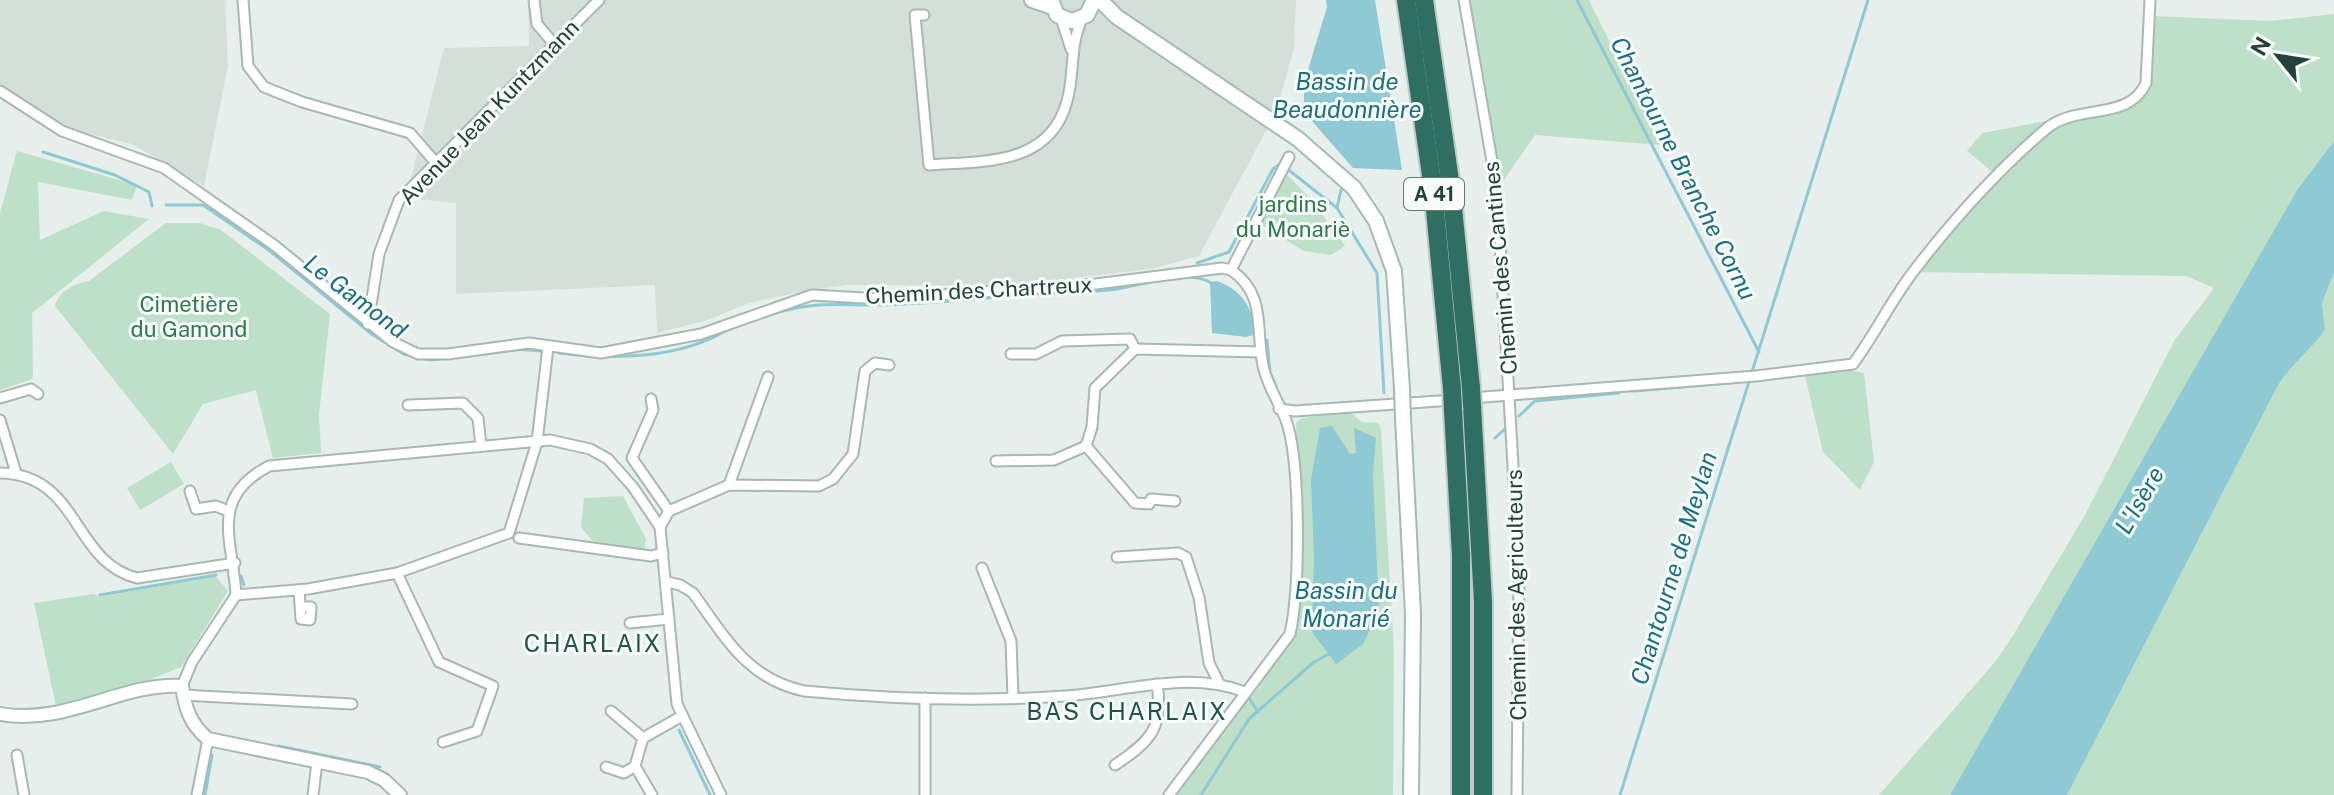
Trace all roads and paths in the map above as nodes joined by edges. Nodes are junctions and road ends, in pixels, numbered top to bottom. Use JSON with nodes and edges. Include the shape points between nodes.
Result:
{"nodes":[{"id":1,"x":243,"y":0,"type":"edge"},
{"id":2,"x":534,"y":0,"type":"edge"},
{"id":3,"x":599,"y":0,"type":"edge"},
{"id":4,"x":1032,"y":0,"type":"edge"},
{"id":5,"x":1094,"y":0,"type":"edge"},
{"id":6,"x":1100,"y":0,"type":"edge"},
{"id":7,"x":1406,"y":0,"type":"edge"},
{"id":8,"x":1424,"y":0,"type":"edge"},
{"id":9,"x":1464,"y":0,"type":"edge"},
{"id":10,"x":2150,"y":0,"type":"edge"},
{"id":11,"x":1055,"y":8,"type":"edge"},
{"id":12,"x":924,"y":15,"type":"dead end"},
{"id":13,"x":1085,"y":16,"type":"junction"},
{"id":14,"x":1117,"y":17,"type":"junction"},
{"id":15,"x":555,"y":45,"type":"junction"},
{"id":16,"x":1072,"y":52,"type":"junction"},
{"id":17,"x":0,"y":91,"type":"edge"},
{"id":18,"x":1289,"y":157,"type":"dead end"},
{"id":19,"x":436,"y":163,"type":"junction"},
{"id":20,"x":1231,"y":270,"type":"junction"},
{"id":21,"x":368,"y":324,"type":"junction"},
{"id":22,"x":548,"y":347,"type":"junction"},
{"id":23,"x":1135,"y":349,"type":"junction"},
{"id":24,"x":1261,"y":352,"type":"junction"},
{"id":25,"x":1011,"y":354,"type":"dead end"},
{"id":26,"x":889,"y":365,"type":"dead end"},
{"id":27,"x":768,"y":377,"type":"dead end"},
{"id":28,"x":38,"y":394,"type":"dead end"},
{"id":29,"x":1465,"y":394,"type":"junction"},
{"id":30,"x":1510,"y":395,"type":"junction"},
{"id":31,"x":0,"y":398,"type":"edge"},
{"id":32,"x":651,"y":399,"type":"dead end"},
{"id":33,"x":408,"y":405,"type":"dead end"},
{"id":34,"x":1279,"y":409,"type":"junction"},
{"id":35,"x":0,"y":420,"type":"edge"},
{"id":36,"x":537,"y":442,"type":"junction"},
{"id":37,"x":481,"y":446,"type":"junction"},
{"id":38,"x":1086,"y":446,"type":"junction"},
{"id":39,"x":996,"y":461,"type":"dead end"},
{"id":40,"x":0,"y":473,"type":"edge"},
{"id":41,"x":16,"y":473,"type":"junction"},
{"id":42,"x":729,"y":485,"type":"junction"},
{"id":43,"x":190,"y":491,"type":"dead end"},
{"id":44,"x":658,"y":501,"type":"junction"},
{"id":45,"x":1175,"y":501,"type":"dead end"},
{"id":46,"x":647,"y":508,"type":"junction"},
{"id":47,"x":228,"y":511,"type":"junction"},
{"id":48,"x":669,"y":511,"type":"junction"},
{"id":49,"x":660,"y":527,"type":"junction"},
{"id":50,"x":519,"y":538,"type":"dead end"},
{"id":51,"x":663,"y":553,"type":"junction"},
{"id":52,"x":1117,"y":557,"type":"dead end"},
{"id":53,"x":235,"y":563,"type":"junction"},
{"id":54,"x":982,"y":568,"type":"dead end"},
{"id":55,"x":397,"y":573,"type":"junction"},
{"id":56,"x":667,"y":582,"type":"junction"},
{"id":57,"x":299,"y":590,"type":"junction"},
{"id":58,"x":236,"y":595,"type":"junction"},
{"id":59,"x":301,"y":607,"type":"dead end"},
{"id":60,"x":669,"y":619,"type":"junction"},
{"id":61,"x":630,"y":623,"type":"dead end"},
{"id":62,"x":1219,"y":683,"type":"junction"},
{"id":63,"x":1157,"y":684,"type":"junction"},
{"id":64,"x":183,"y":690,"type":"junction"},
{"id":65,"x":1245,"y":692,"type":"junction"},
{"id":66,"x":1013,"y":697,"type":"junction"},
{"id":67,"x":925,"y":698,"type":"junction"},
{"id":68,"x":352,"y":704,"type":"dead end"},
{"id":69,"x":611,"y":711,"type":"dead end"},
{"id":70,"x":0,"y":714,"type":"edge"},
{"id":71,"x":682,"y":716,"type":"junction"},
{"id":72,"x":643,"y":738,"type":"junction"},
{"id":73,"x":208,"y":739,"type":"junction"},
{"id":74,"x":443,"y":742,"type":"dead end"},
{"id":75,"x":17,"y":755,"type":"dead end"},
{"id":76,"x":317,"y":762,"type":"junction"},
{"id":77,"x":1115,"y":765,"type":"dead end"},
{"id":78,"x":635,"y":766,"type":"junction"},
{"id":79,"x":606,"y":767,"type":"dead end"},
{"id":80,"x":309,"y":793,"type":"edge"},
{"id":81,"x":24,"y":795,"type":"edge"},
{"id":82,"x":197,"y":795,"type":"edge"},
{"id":83,"x":400,"y":795,"type":"edge"},
{"id":84,"x":652,"y":795,"type":"edge"},
{"id":85,"x":721,"y":795,"type":"edge"},
{"id":86,"x":925,"y":795,"type":"edge"},
{"id":87,"x":1169,"y":795,"type":"edge"},
{"id":88,"x":1411,"y":795,"type":"edge"},
{"id":89,"x":1461,"y":795,"type":"edge"},
{"id":90,"x":1483,"y":795,"type":"edge"},
{"id":91,"x":1517,"y":795,"type":"edge"}],
"edges":[{"from":1,"to":19,"type":"street","via":[[248,66],[264,87],[410,133]]},
{"from":2,"to":15,"type":"street","via":[[537,24]]},
{"from":3,"to":15,"type":"street","name":"Avenue Jean Kuntzmann"},
{"from":4,"to":11,"type":"main road"},
{"from":5,"to":13,"type":"main road"},
{"from":6,"to":14,"type":"main road"},
{"from":7,"to":29,"type":"highway","number":"A 41"},
{"from":8,"to":29,"type":"highway","number":"A 41","via":[[1453,201]]},
{"from":9,"to":30,"type":"street","name":"Chemin des Cantines","via":[[1497,190]]},
{"from":10,"to":30,"type":"street","name":"Chemin des Cantines","via":[[2146,83],[2136,101],[2068,115],[1996,175],[1913,272],[1853,364]]},
{"from":11,"to":13,"type":"main road","via":[[1072,21]]},
{"from":11,"to":16,"type":"street"},
{"from":12,"to":16,"type":"street","via":[[915,15],[929,165],[1009,159],[1042,143],[1067,102]]},
{"from":13,"to":14,"type":"main road"},
{"from":13,"to":16,"type":"street"},
{"from":14,"to":88,"type":"main road","bridge":true,"via":[[1303,143],[1354,188],[1383,235],[1397,292],[1402,389],[1413,614]]},
{"from":15,"to":19,"type":"street","name":"Avenue Jean Kuntzmann"},
{"from":17,"to":21,"type":"street","name":"Chemin des Chartreux","via":[[62,131],[164,168],[274,245]]},
{"from":18,"to":20,"type":"street"},
{"from":19,"to":21,"type":"street","name":"Avenue Jean Kuntzmann","via":[[399,200],[379,254]]},
{"from":20,"to":22,"type":"street","name":"Chemin des Chartreux","via":[[882,299],[812,295],[658,344],[601,353]]},
{"from":20,"to":24,"type":"street","via":[[1258,305]]},
{"from":21,"to":22,"type":"street","name":"Chemin des Chartreux","via":[[418,354],[507,344]]},
{"from":22,"to":36,"type":"street"},
{"from":23,"to":24,"type":"street"},
{"from":23,"to":25,"type":"street","via":[[1130,339],[1062,341],[1036,354]]},
{"from":23,"to":38,"type":"street","via":[[1095,388]]},
{"from":24,"to":34,"type":"street"},
{"from":26,"to":42,"type":"street","via":[[875,363],[865,371],[853,454],[833,479],[819,486]]},
{"from":27,"to":42,"type":"street"},
{"from":28,"to":31,"type":"street","via":[[31,389]]},
{"from":29,"to":89,"type":"highway","number":"A 41","bridge":true,"via":[[1453,410],[1462,582]]},
{"from":29,"to":90,"type":"highway","number":"A 41","via":[[1483,602]]},
{"from":30,"to":34,"type":"street","name":"Chemin des Cantines"},
{"from":30,"to":91,"type":"street","name":"Chemin des Agriculteurs","via":[[1519,569]]},
{"from":32,"to":44,"type":"street","via":[[653,410],[632,458]]},
{"from":33,"to":37,"type":"street","via":[[463,403],[478,418]]},
{"from":34,"to":65,"type":"street","via":[[1292,451],[1297,602],[1290,634]]},
{"from":35,"to":41,"type":"street"},
{"from":36,"to":37,"type":"street"},
{"from":36,"to":46,"type":"street","via":[[575,444],[608,459]]},
{"from":36,"to":55,"type":"street","via":[[509,533]]},
{"from":37,"to":47,"type":"street","via":[[269,466],[242,485]]},
{"from":38,"to":39,"type":"street","via":[[1054,460]]},
{"from":38,"to":45,"type":"street","via":[[1135,503]]},
{"from":40,"to":41,"type":"street"},
{"from":41,"to":53,"type":"street","via":[[58,495],[104,560],[126,575],[137,578]]},
{"from":42,"to":48,"type":"street"},
{"from":43,"to":47,"type":"street","via":[[196,509],[216,506]]},
{"from":44,"to":46,"type":"street"},
{"from":44,"to":48,"type":"street"},
{"from":46,"to":49,"type":"street"},
{"from":47,"to":53,"type":"street"},
{"from":48,"to":49,"type":"street"},
{"from":49,"to":51,"type":"street"},
{"from":50,"to":51,"type":"street","via":[[651,556]]},
{"from":51,"to":56,"type":"street"},
{"from":52,"to":62,"type":"street","via":[[1186,557],[1199,597],[1209,663]]},
{"from":53,"to":58,"type":"street"},
{"from":54,"to":66,"type":"street","via":[[1011,641]]},
{"from":55,"to":57,"type":"street"},
{"from":55,"to":74,"type":"street","via":[[439,662],[493,686],[477,731]]},
{"from":56,"to":60,"type":"street"},
{"from":56,"to":67,"type":"street","via":[[693,593],[750,666],[779,686]]},
{"from":57,"to":58,"type":"street"},
{"from":57,"to":59,"type":"street"},
{"from":58,"to":64,"type":"street","via":[[192,662]]},
{"from":60,"to":61,"type":"street"},
{"from":60,"to":71,"type":"street"},
{"from":62,"to":63,"type":"street"},
{"from":62,"to":65,"type":"street"},
{"from":63,"to":66,"type":"street"},
{"from":63,"to":77,"type":"street","via":[[1158,723],[1137,750]]},
{"from":64,"to":68,"type":"street"},
{"from":64,"to":70,"type":"street","via":[[161,684],[48,715]]},
{"from":64,"to":73,"type":"street","via":[[192,723]]},
{"from":65,"to":87,"type":"street"},
{"from":66,"to":67,"type":"street"},
{"from":67,"to":86,"type":"street"},
{"from":69,"to":72,"type":"street"},
{"from":71,"to":72,"type":"street"},
{"from":71,"to":85,"type":"street"},
{"from":72,"to":78,"type":"street"},
{"from":73,"to":76,"type":"street"},
{"from":73,"to":82,"type":"street"},
{"from":75,"to":81,"type":"street"},
{"from":76,"to":80,"type":"street"},
{"from":76,"to":83,"type":"street","via":[[368,772]]},
{"from":78,"to":79,"type":"street","via":[[624,773]]},
{"from":78,"to":84,"type":"street"}]}
